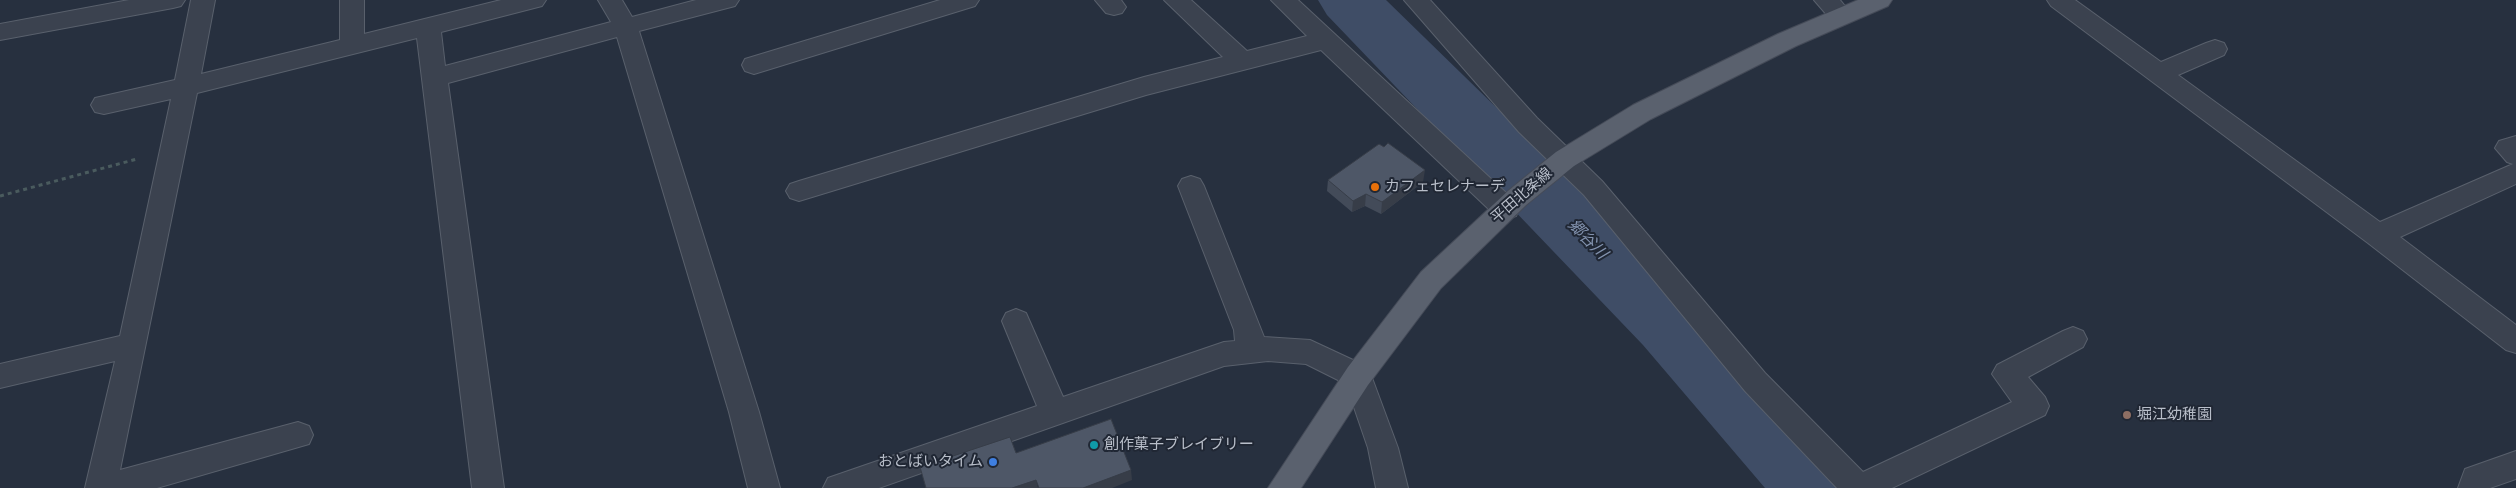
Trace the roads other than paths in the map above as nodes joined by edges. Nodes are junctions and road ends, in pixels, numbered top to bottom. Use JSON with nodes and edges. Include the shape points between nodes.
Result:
{"nodes":[{"id":1,"x":173,"y":0,"type":"edge"},
{"id":2,"x":204,"y":0,"type":"edge"},
{"id":3,"x":352,"y":0,"type":"edge"},
{"id":4,"x":534,"y":0,"type":"edge"},
{"id":5,"x":610,"y":0,"type":"edge"},
{"id":6,"x":727,"y":0,"type":"edge"},
{"id":7,"x":967,"y":0,"type":"edge"},
{"id":8,"x":1176,"y":0,"type":"edge"},
{"id":9,"x":1283,"y":0,"type":"edge"},
{"id":10,"x":1416,"y":0,"type":"edge"},
{"id":11,"x":1880,"y":0,"type":"edge"},
{"id":12,"x":2059,"y":0,"type":"edge"},
{"id":13,"x":1834,"y":8,"type":"edge"},
{"id":14,"x":428,"y":27,"type":"junction"},
{"id":15,"x":626,"y":27,"type":"junction"},
{"id":16,"x":0,"y":32,"type":"edge"},
{"id":17,"x":1326,"y":40,"type":"junction"},
{"id":18,"x":352,"y":47,"type":"junction"},
{"id":19,"x":2215,"y":49,"type":"dead end"},
{"id":20,"x":1242,"y":62,"type":"junction"},
{"id":21,"x":754,"y":65,"type":"dead end"},
{"id":22,"x":2159,"y":73,"type":"junction"},
{"id":23,"x":436,"y":77,"type":"junction"},
{"id":24,"x":186,"y":88,"type":"junction"},
{"id":25,"x":104,"y":105,"type":"dead end"},
{"id":26,"x":2516,"y":146,"type":"edge"},
{"id":27,"x":2516,"y":155,"type":"edge"},
{"id":28,"x":1561,"y":162,"type":"junction"},
{"id":29,"x":2516,"y":173,"type":"edge"},
{"id":30,"x":1191,"y":186,"type":"dead end"},
{"id":31,"x":799,"y":192,"type":"dead end"},
{"id":32,"x":1512,"y":203,"type":"junction"},
{"id":33,"x":2378,"y":235,"type":"junction"},
{"id":34,"x":1016,"y":321,"type":"dead end"},
{"id":35,"x":2073,"y":339,"type":"dead end"},
{"id":36,"x":2516,"y":341,"type":"edge"},
{"id":37,"x":133,"y":345,"type":"junction"},
{"id":38,"x":1251,"y":351,"type":"junction"},
{"id":39,"x":0,"y":376,"type":"edge"},
{"id":40,"x":1358,"y":376,"type":"junction"},
{"id":41,"x":1055,"y":414,"type":"junction"},
{"id":42,"x":298,"y":435,"type":"dead end"},
{"id":43,"x":2516,"y":465,"type":"edge"},
{"id":44,"x":101,"y":488,"type":"edge"},
{"id":45,"x":107,"y":488,"type":"edge"},
{"id":46,"x":488,"y":488,"type":"edge"},
{"id":47,"x":764,"y":488,"type":"edge"},
{"id":48,"x":839,"y":488,"type":"edge"},
{"id":49,"x":1284,"y":488,"type":"edge"},
{"id":50,"x":1392,"y":488,"type":"edge"},
{"id":51,"x":1859,"y":488,"type":"edge"},
{"id":52,"x":2474,"y":488,"type":"edge"}],
"edges":[{"from":1,"to":16,"type":"street"},
{"from":2,"to":24,"type":"street"},
{"from":3,"to":18,"type":"street"},
{"from":4,"to":14,"type":"street"},
{"from":5,"to":15,"type":"street"},
{"from":6,"to":15,"type":"street"},
{"from":7,"to":21,"type":"street"},
{"from":8,"to":20,"type":"street"},
{"from":9,"to":17,"type":"street"},
{"from":10,"to":28,"type":"street"},
{"from":11,"to":13,"type":"main road","name":"平田北条線"},
{"from":12,"to":22,"type":"street"},
{"from":13,"to":28,"type":"main road","name":"平田北条線","via":[[1733,66],[1642,112]]},
{"from":14,"to":18,"type":"street"},
{"from":14,"to":23,"type":"street"},
{"from":15,"to":23,"type":"street"},
{"from":15,"to":47,"type":"street","via":[[744,412]]},
{"from":17,"to":20,"type":"street"},
{"from":17,"to":32,"type":"street"},
{"from":18,"to":24,"type":"street"},
{"from":19,"to":22,"type":"street"},
{"from":20,"to":31,"type":"street","via":[[1144,86]]},
{"from":22,"to":33,"type":"street"},
{"from":23,"to":46,"type":"street"},
{"from":24,"to":25,"type":"street"},
{"from":24,"to":37,"type":"street"},
{"from":26,"to":27,"type":"street","via":[[2508,148]]},
{"from":28,"to":32,"type":"main road","name":"平田北条線"},
{"from":28,"to":51,"type":"street","via":[[1593,188],[1755,382]]},
{"from":29,"to":33,"type":"street"},
{"from":30,"to":38,"type":"street","via":[[1248,330]]},
{"from":32,"to":40,"type":"main road","name":"平田北条線","via":[[1431,280]]},
{"from":33,"to":36,"type":"street"},
{"from":34,"to":41,"type":"street"},
{"from":35,"to":51,"type":"street","via":[[2007,374],[2034,406]]},
{"from":37,"to":39,"type":"street"},
{"from":37,"to":44,"type":"street"},
{"from":38,"to":40,"type":"street","via":[[1310,352]]},
{"from":38,"to":41,"type":"street","via":[[1224,354]]},
{"from":40,"to":49,"type":"main road","name":"平田北条線"},
{"from":40,"to":50,"type":"street","via":[[1383,448]]},
{"from":41,"to":48,"type":"street"},
{"from":42,"to":45,"type":"street"},
{"from":43,"to":52,"type":"street","via":[[2476,479]]}]}
